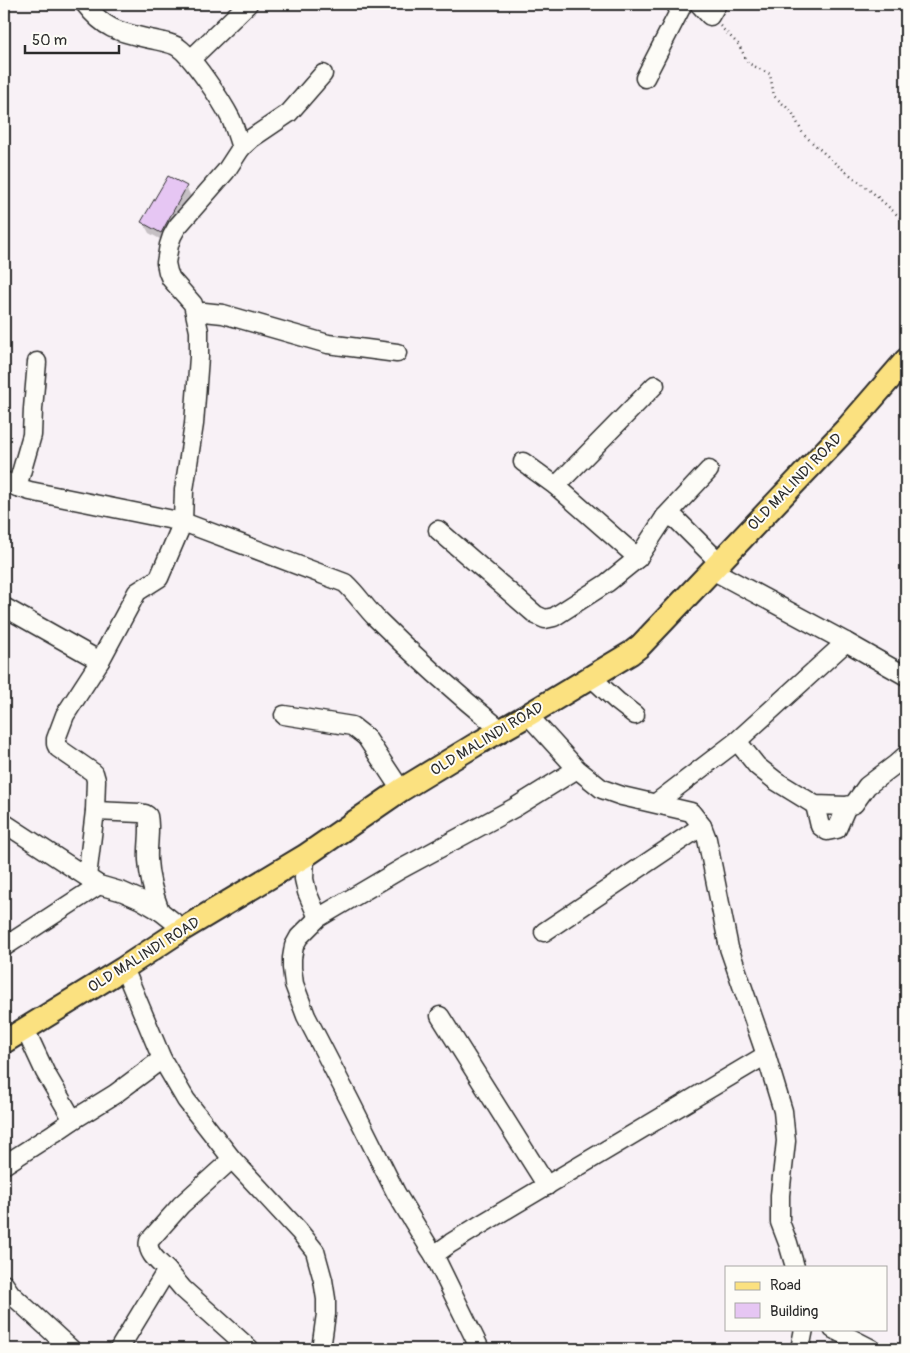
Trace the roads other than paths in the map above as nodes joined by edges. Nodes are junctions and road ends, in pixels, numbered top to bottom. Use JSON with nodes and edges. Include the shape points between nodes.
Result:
{"nodes":[{"id":1,"x":85,"y":4,"type":"edge"},
{"id":2,"x":248,"y":4,"type":"edge"},
{"id":3,"x":683,"y":4,"type":"edge"},
{"id":4,"x":191,"y":59,"type":"junction"},
{"id":5,"x":324,"y":74,"type":"dead end"},
{"id":6,"x":644,"y":78,"type":"dead end"},
{"id":7,"x":241,"y":148,"type":"junction"},
{"id":8,"x":196,"y":314,"type":"junction"},
{"id":9,"x":397,"y":353,"type":"dead end"},
{"id":10,"x":906,"y":360,"type":"edge"},
{"id":11,"x":37,"y":362,"type":"dead end"},
{"id":12,"x":655,"y":385,"type":"dead end"},
{"id":13,"x":523,"y":462,"type":"dead end"},
{"id":14,"x":709,"y":470,"type":"dead end"},
{"id":15,"x":11,"y":484,"type":"edge"},
{"id":16,"x":556,"y":486,"type":"junction"},
{"id":17,"x":666,"y":517,"type":"junction"},
{"id":18,"x":183,"y":522,"type":"junction"},
{"id":19,"x":438,"y":530,"type":"dead end"},
{"id":20,"x":638,"y":558,"type":"junction"},
{"id":21,"x":716,"y":566,"type":"junction"},
{"id":22,"x":4,"y":607,"type":"edge"},
{"id":23,"x":846,"y":642,"type":"junction"},
{"id":24,"x":100,"y":661,"type":"junction"},
{"id":25,"x":906,"y":676,"type":"edge"},
{"id":26,"x":591,"y":677,"type":"junction"},
{"id":27,"x":284,"y":715,"type":"dead end"},
{"id":28,"x":528,"y":715,"type":"junction"},
{"id":29,"x":635,"y":715,"type":"dead end"},
{"id":30,"x":501,"y":730,"type":"junction"},
{"id":31,"x":737,"y":740,"type":"junction"},
{"id":32,"x":903,"y":764,"type":"edge"},
{"id":33,"x":577,"y":769,"type":"junction"},
{"id":34,"x":401,"y":790,"type":"junction"},
{"id":35,"x":656,"y":803,"type":"junction"},
{"id":36,"x":815,"y":806,"type":"junction"},
{"id":37,"x":847,"y":806,"type":"junction"},
{"id":38,"x":95,"y":811,"type":"junction"},
{"id":39,"x":4,"y":823,"type":"edge"},
{"id":40,"x":702,"y":826,"type":"junction"},
{"id":41,"x":305,"y":856,"type":"junction"},
{"id":42,"x":93,"y":881,"type":"junction"},
{"id":43,"x":160,"y":911,"type":"junction"},
{"id":44,"x":318,"y":918,"type":"junction"},
{"id":45,"x":183,"y":930,"type":"junction"},
{"id":46,"x":544,"y":932,"type":"dead end"},
{"id":47,"x":4,"y":947,"type":"edge"},
{"id":48,"x":124,"y":968,"type":"junction"},
{"id":49,"x":440,"y":1016,"type":"dead end"},
{"id":50,"x":25,"y":1029,"type":"junction"},
{"id":51,"x":4,"y":1042,"type":"edge"},
{"id":52,"x":766,"y":1055,"type":"junction"},
{"id":53,"x":162,"y":1059,"type":"junction"},
{"id":54,"x":73,"y":1120,"type":"junction"},
{"id":55,"x":232,"y":1159,"type":"junction"},
{"id":56,"x":4,"y":1165,"type":"edge"},
{"id":57,"x":547,"y":1186,"type":"junction"},
{"id":58,"x":434,"y":1255,"type":"junction"},
{"id":59,"x":795,"y":1266,"type":"edge"},
{"id":60,"x":167,"y":1270,"type":"junction"},
{"id":61,"x":4,"y":1284,"type":"edge"},
{"id":62,"x":804,"y":1330,"type":"edge"},
{"id":63,"x":835,"y":1330,"type":"edge"},
{"id":64,"x":71,"y":1349,"type":"edge"},
{"id":65,"x":119,"y":1349,"type":"edge"},
{"id":66,"x":250,"y":1349,"type":"edge"},
{"id":67,"x":321,"y":1349,"type":"edge"},
{"id":68,"x":480,"y":1349,"type":"edge"},
{"id":69,"x":800,"y":1349,"type":"edge"},
{"id":70,"x":872,"y":1349,"type":"edge"}],
"edges":[{"from":1,"to":4,"type":"street","via":[[104,24],[118,31],[177,46]]},
{"from":2,"to":4,"type":"street"},
{"from":3,"to":6,"type":"street"},
{"from":4,"to":7,"type":"street","via":[[222,103]]},
{"from":5,"to":7,"type":"street","via":[[289,113]]},
{"from":7,"to":8,"type":"street","via":[[226,171],[177,227],[169,245],[168,272],[193,304]]},
{"from":8,"to":9,"type":"street","via":[[223,314],[328,344]]},
{"from":8,"to":18,"type":"street","via":[[199,357]]},
{"from":10,"to":21,"type":"main road","name":"OLD MALINDI ROAD","via":[[847,428]]},
{"from":11,"to":15,"type":"street","via":[[32,435]]},
{"from":12,"to":16,"type":"street"},
{"from":13,"to":16,"type":"street"},
{"from":14,"to":17,"type":"street"},
{"from":15,"to":18,"type":"street","via":[[70,500]]},
{"from":16,"to":20,"type":"street"},
{"from":17,"to":20,"type":"street"},
{"from":17,"to":21,"type":"street","via":[[677,520]]},
{"from":18,"to":24,"type":"street","via":[[159,578],[137,592]]},
{"from":18,"to":30,"type":"street","via":[[345,583],[375,617],[458,695]]},
{"from":19,"to":20,"type":"street","via":[[536,615],[545,619],[554,617],[607,584]]},
{"from":21,"to":23,"type":"street"},
{"from":21,"to":26,"type":"main road","name":"OLD MALINDI ROAD","via":[[640,646]]},
{"from":22,"to":24,"type":"street"},
{"from":23,"to":25,"type":"street"},
{"from":23,"to":31,"type":"street"},
{"from":24,"to":38,"type":"street","via":[[65,715],[56,739],[58,748],[94,773]]},
{"from":26,"to":28,"type":"main road","name":"OLD MALINDI ROAD"},
{"from":26,"to":29,"type":"street"},
{"from":27,"to":34,"type":"street","via":[[352,726],[366,737]]},
{"from":28,"to":30,"type":"main road","name":"OLD MALINDI ROAD"},
{"from":28,"to":33,"type":"street"},
{"from":30,"to":34,"type":"main road","name":"OLD MALINDI ROAD"},
{"from":31,"to":35,"type":"street"},
{"from":31,"to":36,"type":"street","via":[[757,766]]},
{"from":32,"to":37,"type":"street","via":[[867,786],[854,804]]},
{"from":33,"to":35,"type":"street","via":[[602,789]]},
{"from":33,"to":44,"type":"street"},
{"from":34,"to":41,"type":"main road","name":"OLD MALINDI ROAD"},
{"from":35,"to":40,"type":"street","via":[[691,812]]},
{"from":36,"to":37,"type":"street"},
{"from":36,"to":37,"type":"street","via":[[820,826],[827,831],[837,829]]},
{"from":38,"to":42,"type":"street"},
{"from":38,"to":43,"type":"street","via":[[148,816],[150,881]]},
{"from":39,"to":42,"type":"street"},
{"from":40,"to":46,"type":"street"},
{"from":40,"to":52,"type":"street","via":[[728,948]]},
{"from":41,"to":44,"type":"street","via":[[304,878]]},
{"from":41,"to":45,"type":"main road","name":"OLD MALINDI ROAD"},
{"from":42,"to":43,"type":"street"},
{"from":42,"to":47,"type":"street"},
{"from":43,"to":45,"type":"street"},
{"from":44,"to":58,"type":"street","via":[[294,946],[292,968],[296,991],[396,1193]]},
{"from":45,"to":48,"type":"main road","name":"OLD MALINDI ROAD"},
{"from":48,"to":50,"type":"main road","name":"OLD MALINDI ROAD"},
{"from":48,"to":53,"type":"street"},
{"from":49,"to":57,"type":"street"},
{"from":50,"to":51,"type":"main road","name":"OLD MALINDI ROAD"},
{"from":50,"to":54,"type":"street"},
{"from":52,"to":57,"type":"street"},
{"from":52,"to":59,"type":"street","via":[[783,1111],[786,1141],[780,1222]]},
{"from":53,"to":54,"type":"street"},
{"from":53,"to":55,"type":"street","via":[[186,1100]]},
{"from":54,"to":56,"type":"street"},
{"from":55,"to":60,"type":"street","via":[[181,1205],[149,1241],[149,1250]]},
{"from":55,"to":67,"type":"street","via":[[315,1251],[326,1307]]},
{"from":57,"to":58,"type":"street"},
{"from":58,"to":68,"type":"street"},
{"from":60,"to":65,"type":"street"},
{"from":60,"to":66,"type":"street","via":[[183,1289]]},
{"from":61,"to":64,"type":"street"},
{"from":62,"to":69,"type":"street"},
{"from":63,"to":70,"type":"street"}]}
